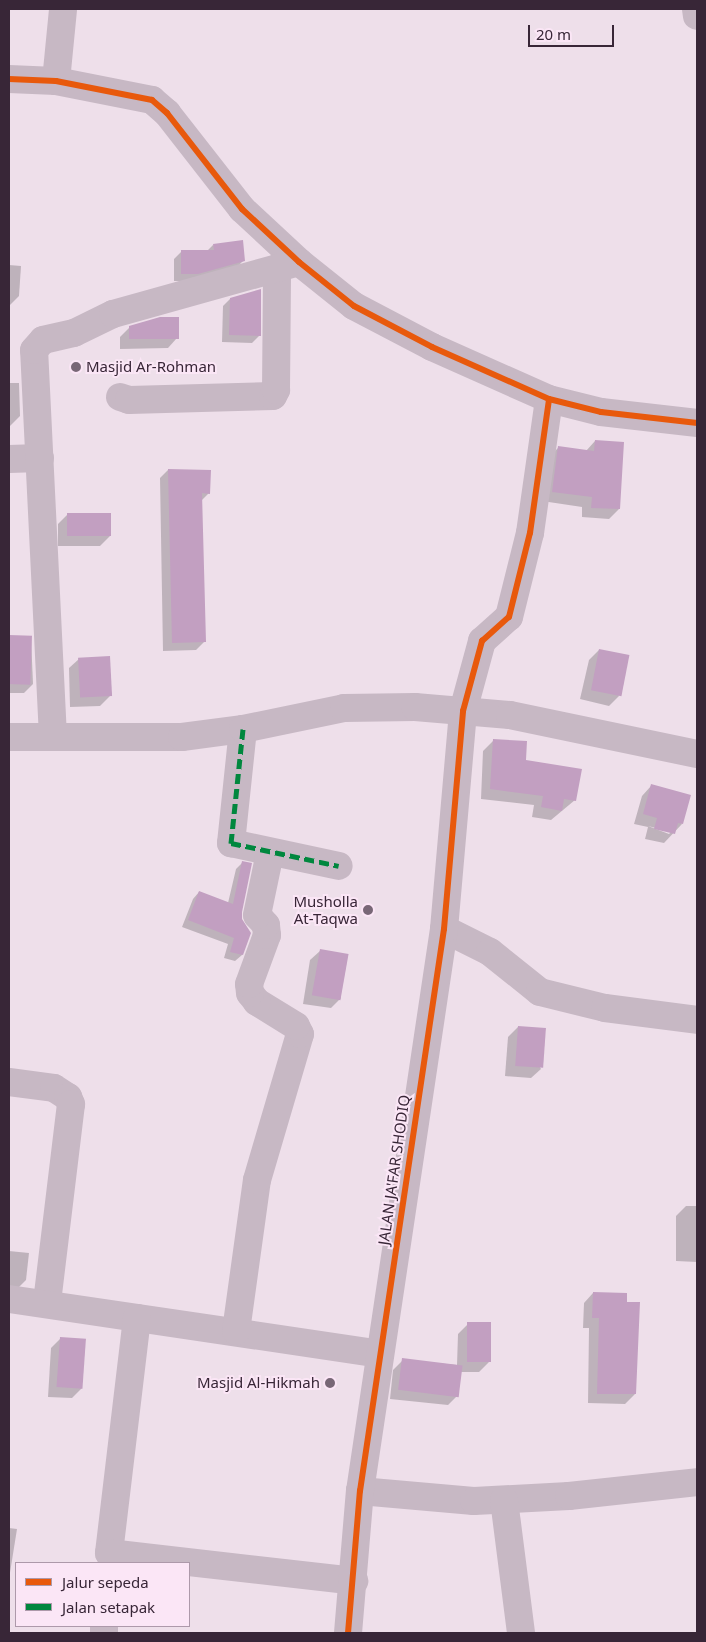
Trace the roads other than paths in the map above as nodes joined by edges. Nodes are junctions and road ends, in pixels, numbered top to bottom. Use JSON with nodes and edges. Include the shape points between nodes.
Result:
{"nodes":[{"id":1,"x":63,"y":9,"type":"edge"},
{"id":2,"x":696,"y":9,"type":"edge"},
{"id":3,"x":697,"y":16,"type":"edge"},
{"id":4,"x":9,"y":79,"type":"edge"},
{"id":5,"x":56,"y":81,"type":"junction"},
{"id":6,"x":288,"y":265,"type":"junction"},
{"id":7,"x":120,"y":397,"type":"dead end"},
{"id":8,"x":549,"y":399,"type":"junction"},
{"id":9,"x":697,"y":423,"type":"edge"},
{"id":10,"x":40,"y":458,"type":"junction"},
{"id":11,"x":9,"y":459,"type":"edge"},
{"id":12,"x":463,"y":711,"type":"junction"},
{"id":13,"x":242,"y":729,"type":"junction"},
{"id":14,"x":9,"y":737,"type":"edge"},
{"id":15,"x":53,"y":737,"type":"junction"},
{"id":16,"x":697,"y":754,"type":"edge"},
{"id":17,"x":270,"y":853,"type":"junction"},
{"id":18,"x":340,"y":866,"type":"dead end"},
{"id":19,"x":444,"y":929,"type":"junction"},
{"id":20,"x":697,"y":1020,"type":"edge"},
{"id":21,"x":9,"y":1082,"type":"edge"},
{"id":22,"x":9,"y":1299,"type":"edge"},
{"id":23,"x":47,"y":1303,"type":"junction"},
{"id":24,"x":137,"y":1318,"type":"junction"},
{"id":25,"x":236,"y":1331,"type":"junction"},
{"id":26,"x":380,"y":1354,"type":"junction"},
{"id":27,"x":697,"y":1482,"type":"edge"},
{"id":28,"x":360,"y":1491,"type":"junction"},
{"id":29,"x":504,"y":1500,"type":"junction"},
{"id":30,"x":109,"y":1558,"type":"edge"},
{"id":31,"x":152,"y":1562,"type":"edge"},
{"id":32,"x":190,"y":1566,"type":"edge"},
{"id":33,"x":354,"y":1581,"type":"junction"},
{"id":34,"x":348,"y":1633,"type":"edge"},
{"id":35,"x":521,"y":1633,"type":"edge"}],
"edges":[{"from":1,"to":5,"type":"street"},
{"from":2,"to":3,"type":"street"},
{"from":4,"to":5,"type":"street"},
{"from":5,"to":6,"type":"street","via":[[152,100],[167,113]]},
{"from":6,"to":7,"type":"street","via":[[273,396],[129,400]]},
{"from":6,"to":8,"type":"street","via":[[354,306],[432,347]]},
{"from":6,"to":10,"type":"street","via":[[114,314],[74,333],[44,340],[37,345],[34,350]]},
{"from":8,"to":9,"type":"street","via":[[601,412]]},
{"from":8,"to":12,"type":"street","name":"JALAN JA'FAR SHODIQ","via":[[530,533],[509,617],[482,641]]},
{"from":10,"to":11,"type":"street"},
{"from":10,"to":15,"type":"street"},
{"from":12,"to":13,"type":"street","via":[[415,707],[344,708]]},
{"from":12,"to":16,"type":"street","via":[[510,715]]},
{"from":12,"to":19,"type":"street","name":"JALAN JA'FAR SHODIQ"},
{"from":13,"to":15,"type":"street","via":[[182,737]]},
{"from":13,"to":17,"type":"street","via":[[229,839],[236,845]]},
{"from":14,"to":15,"type":"street"},
{"from":17,"to":18,"type":"street"},
{"from":17,"to":25,"type":"street","via":[[257,915],[266,925],[267,935],[249,984],[250,993],[257,1002],[296,1026],[300,1034],[257,1180]]},
{"from":19,"to":20,"type":"street","via":[[490,952],[540,992],[605,1008]]},
{"from":19,"to":26,"type":"street","name":"JALAN JA'FAR SHODIQ"},
{"from":21,"to":23,"type":"street","via":[[54,1088],[68,1096],[71,1104]]},
{"from":22,"to":23,"type":"street"},
{"from":23,"to":24,"type":"street"},
{"from":24,"to":25,"type":"street"},
{"from":24,"to":30,"type":"street"},
{"from":25,"to":26,"type":"street"},
{"from":26,"to":28,"type":"street","name":"JALAN JA'FAR SHODIQ"},
{"from":27,"to":29,"type":"street"},
{"from":28,"to":29,"type":"street","via":[[474,1501]]},
{"from":28,"to":33,"type":"street","name":"JALAN JA'FAR SHODIQ"},
{"from":29,"to":35,"type":"street"},
{"from":30,"to":31,"type":"street"},
{"from":32,"to":33,"type":"street"},
{"from":33,"to":34,"type":"street","name":"JALAN JA'FAR SHODIQ"}]}
